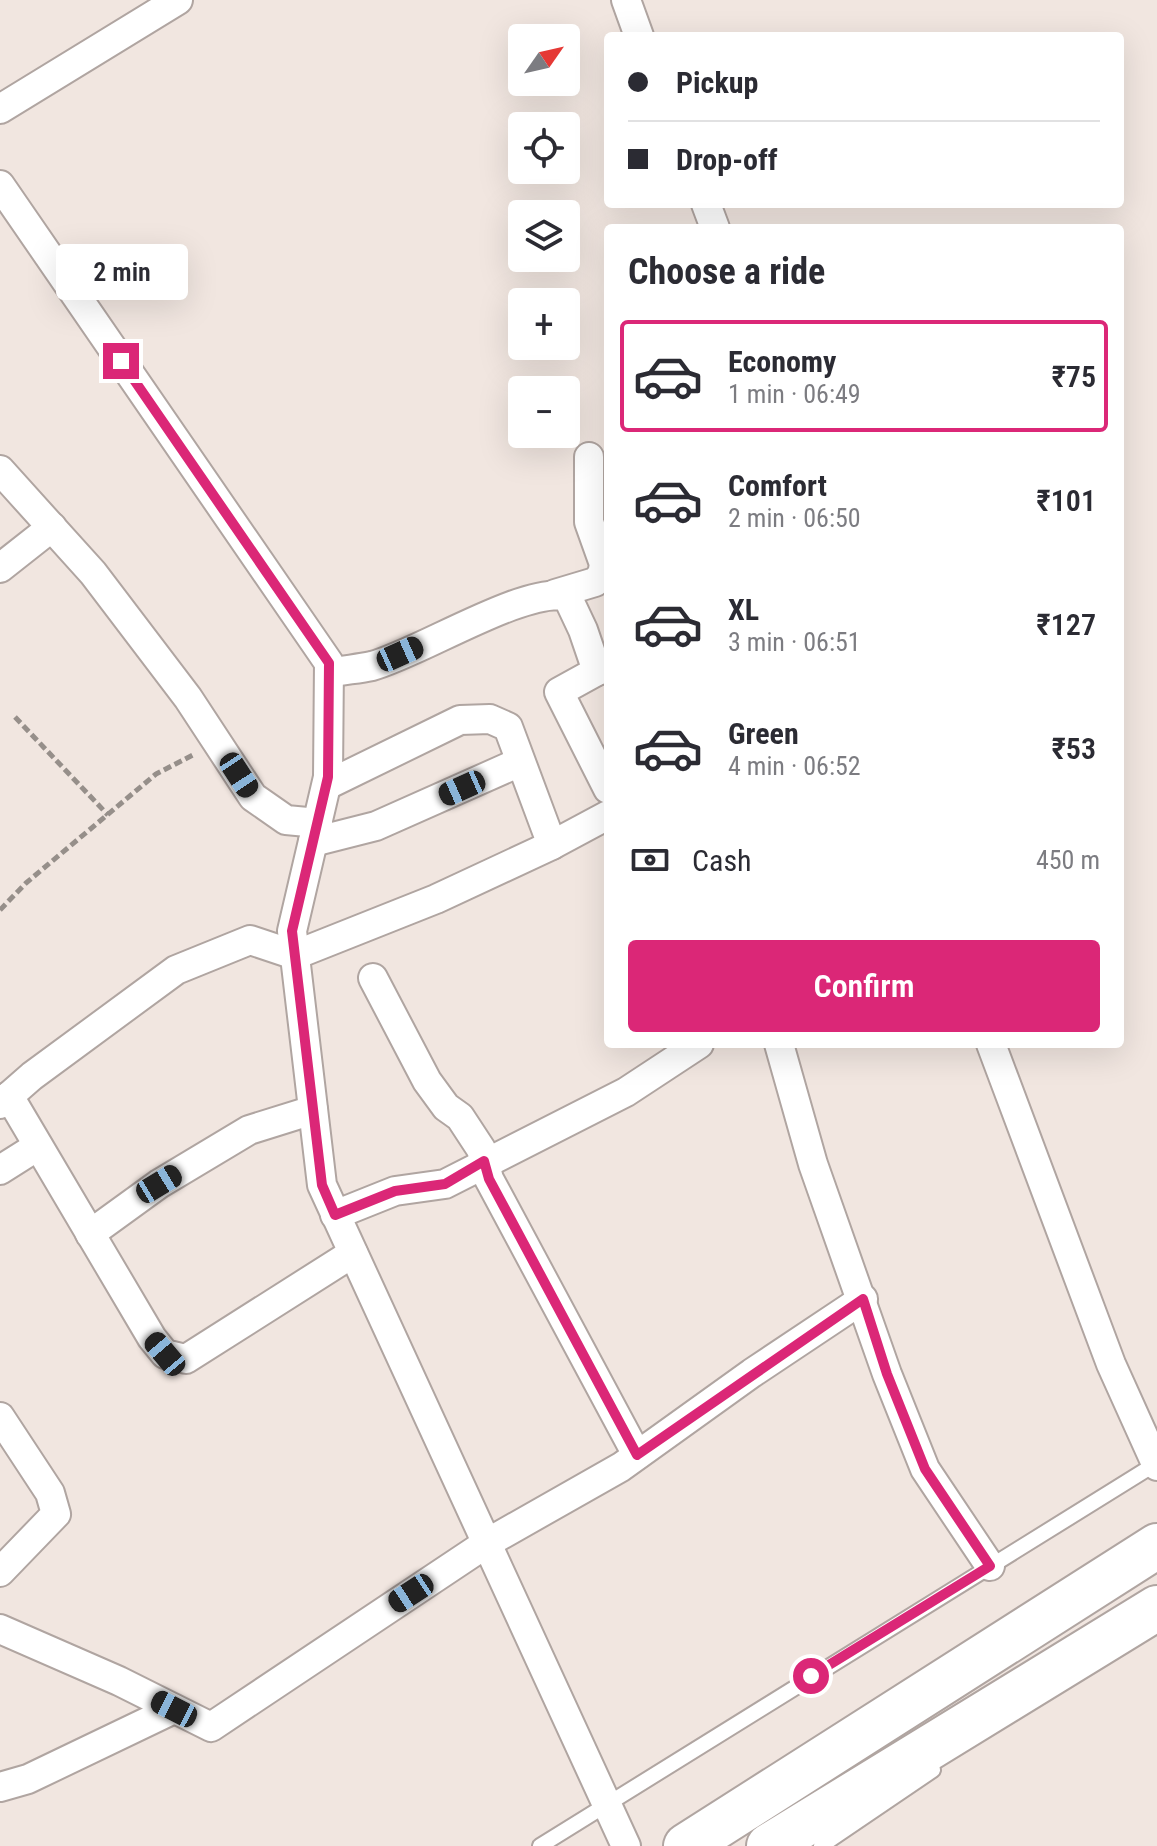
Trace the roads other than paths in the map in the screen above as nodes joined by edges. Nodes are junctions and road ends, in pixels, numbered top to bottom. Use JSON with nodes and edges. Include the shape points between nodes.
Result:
{"nodes":[{"id":1,"x":178,"y":0,"type":"edge"},
{"id":2,"x":626,"y":0,"type":"edge"},
{"id":3,"x":638,"y":32,"type":"edge"},
{"id":4,"x":0,"y":109,"type":"edge"},
{"id":5,"x":0,"y":185,"type":"edge"},
{"id":6,"x":589,"y":457,"type":"dead end"},
{"id":7,"x":0,"y":470,"type":"edge"},
{"id":8,"x":52,"y":527,"type":"junction"},
{"id":9,"x":0,"y":568,"type":"edge"},
{"id":10,"x":555,"y":594,"type":"junction"},
{"id":11,"x":602,"y":668,"type":"edge"},
{"id":12,"x":329,"y":673,"type":"junction"},
{"id":13,"x":520,"y":762,"type":"junction"},
{"id":14,"x":604,"y":781,"type":"edge"},
{"id":15,"x":327,"y":785,"type":"junction"},
{"id":16,"x":604,"y":817,"type":"edge"},
{"id":17,"x":316,"y":832,"type":"junction"},
{"id":18,"x":552,"y":845,"type":"junction"},
{"id":19,"x":295,"y":955,"type":"junction"},
{"id":20,"x":373,"y":978,"type":"dead end"},
{"id":21,"x":693,"y":1048,"type":"edge"},
{"id":22,"x":780,"y":1048,"type":"edge"},
{"id":23,"x":992,"y":1048,"type":"edge"},
{"id":24,"x":4,"y":1100,"type":"edge"},
{"id":25,"x":313,"y":1110,"type":"junction"},
{"id":26,"x":38,"y":1146,"type":"junction"},
{"id":27,"x":484,"y":1161,"type":"junction"},
{"id":28,"x":0,"y":1170,"type":"edge"},
{"id":29,"x":335,"y":1215,"type":"junction"},
{"id":30,"x":90,"y":1234,"type":"junction"},
{"id":31,"x":353,"y":1253,"type":"junction"},
{"id":32,"x":863,"y":1299,"type":"junction"},
{"id":33,"x":0,"y":1417,"type":"edge"},
{"id":34,"x":637,"y":1455,"type":"junction"},
{"id":35,"x":1157,"y":1464,"type":"edge"},
{"id":36,"x":487,"y":1543,"type":"junction"},
{"id":37,"x":1157,"y":1546,"type":"edge"},
{"id":38,"x":990,"y":1566,"type":"junction"},
{"id":39,"x":0,"y":1572,"type":"edge"},
{"id":40,"x":1157,"y":1608,"type":"edge"},
{"id":41,"x":0,"y":1629,"type":"edge"},
{"id":42,"x":174,"y":1709,"type":"junction"},
{"id":43,"x":948,"y":1760,"type":"dead end"},
{"id":44,"x":0,"y":1787,"type":"edge"},
{"id":45,"x":607,"y":1803,"type":"junction"},
{"id":46,"x":702,"y":1842,"type":"edge"},
{"id":47,"x":540,"y":1846,"type":"edge"},
{"id":48,"x":626,"y":1846,"type":"edge"},
{"id":49,"x":769,"y":1846,"type":"edge"},
{"id":50,"x":821,"y":1846,"type":"edge"}],
"edges":[{"from":1,"to":4,"type":"street"},
{"from":2,"to":3,"type":"street"},
{"from":5,"to":12,"type":"street","via":[[329,663]]},
{"from":6,"to":10,"type":"street","via":[[589,522],[604,564],[602,575]]},
{"from":7,"to":8,"type":"street"},
{"from":8,"to":9,"type":"street"},
{"from":8,"to":17,"type":"street","via":[[188,698],[253,797],[286,820]]},
{"from":10,"to":11,"type":"street","via":[[567,596]]},
{"from":10,"to":12,"type":"street","via":[[373,665]]},
{"from":11,"to":14,"type":"street","via":[[559,692]]},
{"from":12,"to":15,"type":"street"},
{"from":13,"to":15,"type":"street","via":[[508,727],[490,719],[460,720]]},
{"from":13,"to":17,"type":"street","via":[[376,826]]},
{"from":13,"to":18,"type":"street"},
{"from":15,"to":17,"type":"street"},
{"from":16,"to":18,"type":"street"},
{"from":17,"to":19,"type":"street","via":[[292,931]]},
{"from":18,"to":19,"type":"street"},
{"from":19,"to":24,"type":"street","via":[[250,940],[176,970]]},
{"from":19,"to":25,"type":"street"},
{"from":20,"to":27,"type":"street","via":[[427,1081],[460,1117]]},
{"from":21,"to":27,"type":"street","via":[[626,1092]]},
{"from":22,"to":32,"type":"street","via":[[813,1164]]},
{"from":23,"to":35,"type":"street","via":[[1111,1364]]},
{"from":24,"to":26,"type":"street"},
{"from":25,"to":29,"type":"street","via":[[322,1185]]},
{"from":25,"to":30,"type":"street","via":[[249,1130],[159,1184]]},
{"from":26,"to":28,"type":"street"},
{"from":26,"to":30,"type":"street"},
{"from":27,"to":29,"type":"street","via":[[445,1184],[395,1191]]},
{"from":27,"to":34,"type":"street"},
{"from":29,"to":31,"type":"street"},
{"from":30,"to":31,"type":"street","via":[[152,1338],[165,1354],[186,1359]]},
{"from":31,"to":36,"type":"street"},
{"from":32,"to":34,"type":"street"},
{"from":32,"to":38,"type":"street","via":[[925,1469]]},
{"from":33,"to":39,"type":"street","via":[[50,1493],[56,1514]]},
{"from":34,"to":36,"type":"street"},
{"from":35,"to":38,"type":"lane"},
{"from":36,"to":42,"type":"street","via":[[211,1727]]},
{"from":36,"to":45,"type":"street"},
{"from":37,"to":46,"type":"main road"},
{"from":38,"to":45,"type":"lane"},
{"from":40,"to":49,"type":"main road"},
{"from":41,"to":42,"type":"street"},
{"from":42,"to":44,"type":"street","via":[[28,1779]]},
{"from":43,"to":50,"type":"lane"},
{"from":45,"to":47,"type":"lane"},
{"from":45,"to":48,"type":"street"}]}
